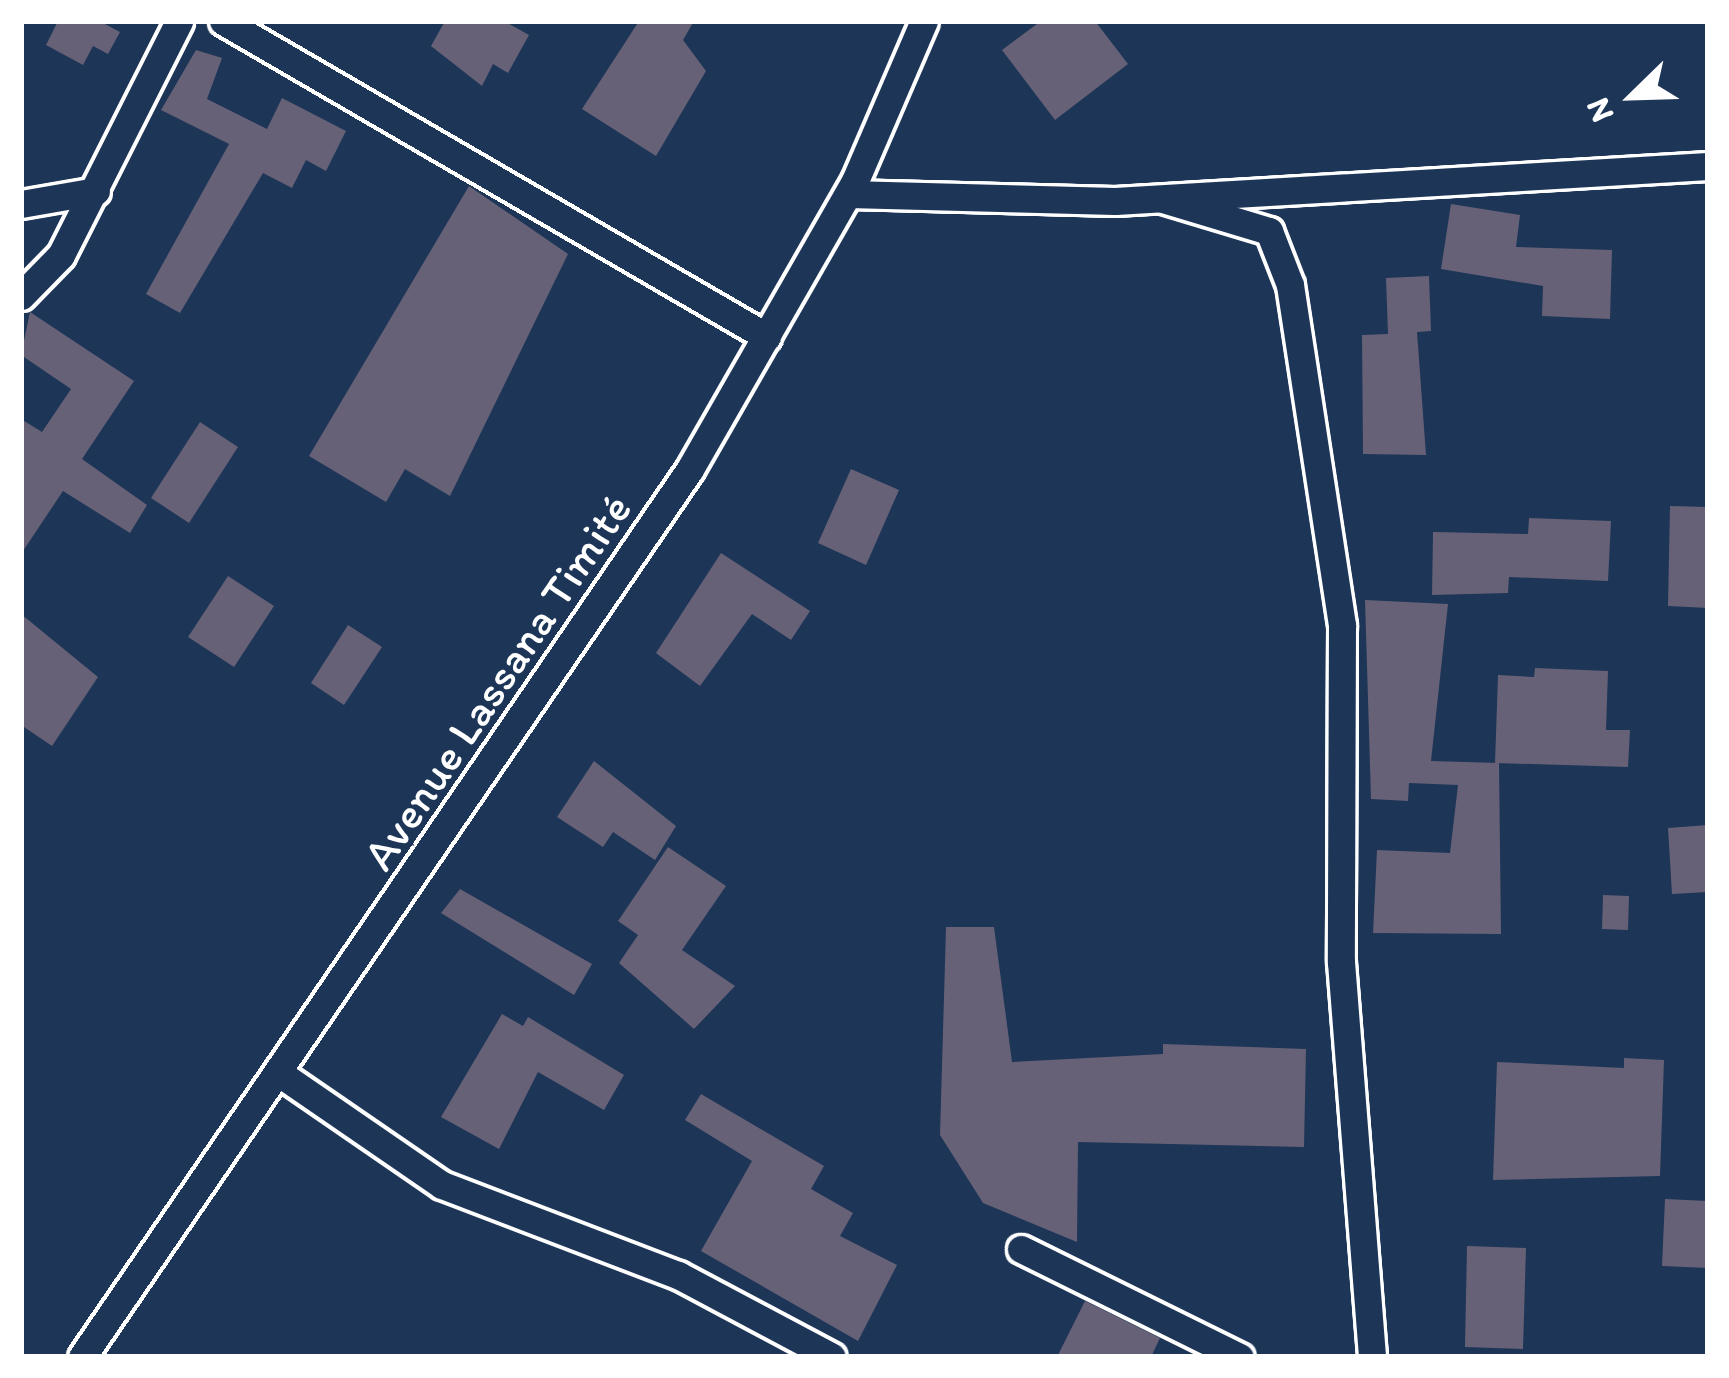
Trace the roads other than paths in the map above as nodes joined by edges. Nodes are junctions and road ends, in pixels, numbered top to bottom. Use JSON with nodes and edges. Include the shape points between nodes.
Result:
{"nodes":[{"id":1,"x":179,"y":21,"type":"edge"},
{"id":2,"x":223,"y":21,"type":"edge"},
{"id":3,"x":924,"y":21,"type":"edge"},
{"id":4,"x":1708,"y":166,"type":"edge"},
{"id":5,"x":96,"y":191,"type":"junction"},
{"id":6,"x":848,"y":194,"type":"junction"},
{"id":7,"x":1163,"y":199,"type":"junction"},
{"id":8,"x":21,"y":204,"type":"edge"},
{"id":9,"x":21,"y":296,"type":"edge"},
{"id":10,"x":767,"y":337,"type":"junction"},
{"id":11,"x":282,"y":1075,"type":"junction"},
{"id":12,"x":1021,"y":1249,"type":"dead end"},
{"id":13,"x":82,"y":1357,"type":"edge"},
{"id":14,"x":832,"y":1357,"type":"edge"},
{"id":15,"x":1240,"y":1357,"type":"edge"},
{"id":16,"x":1372,"y":1357,"type":"edge"}],
"edges":[{"from":1,"to":5,"type":"street"},
{"from":2,"to":10,"type":"street"},
{"from":3,"to":6,"type":"street","name":"Avenue Lassana Timité"},
{"from":4,"to":7,"type":"street"},
{"from":5,"to":8,"type":"street"},
{"from":5,"to":9,"type":"street","via":[[61,256]]},
{"from":6,"to":7,"type":"street"},
{"from":6,"to":10,"type":"street","name":"Avenue Lassana Timité"},
{"from":7,"to":16,"type":"street","via":[[1269,232],[1290,285],[1342,625],[1341,962]]},
{"from":10,"to":11,"type":"street","name":"Avenue Lassana Timité","via":[[690,469]]},
{"from":11,"to":13,"type":"street","name":"Avenue Lassana Timité"},
{"from":11,"to":14,"type":"street","via":[[442,1185],[678,1275]]},
{"from":12,"to":15,"type":"street"}]}
